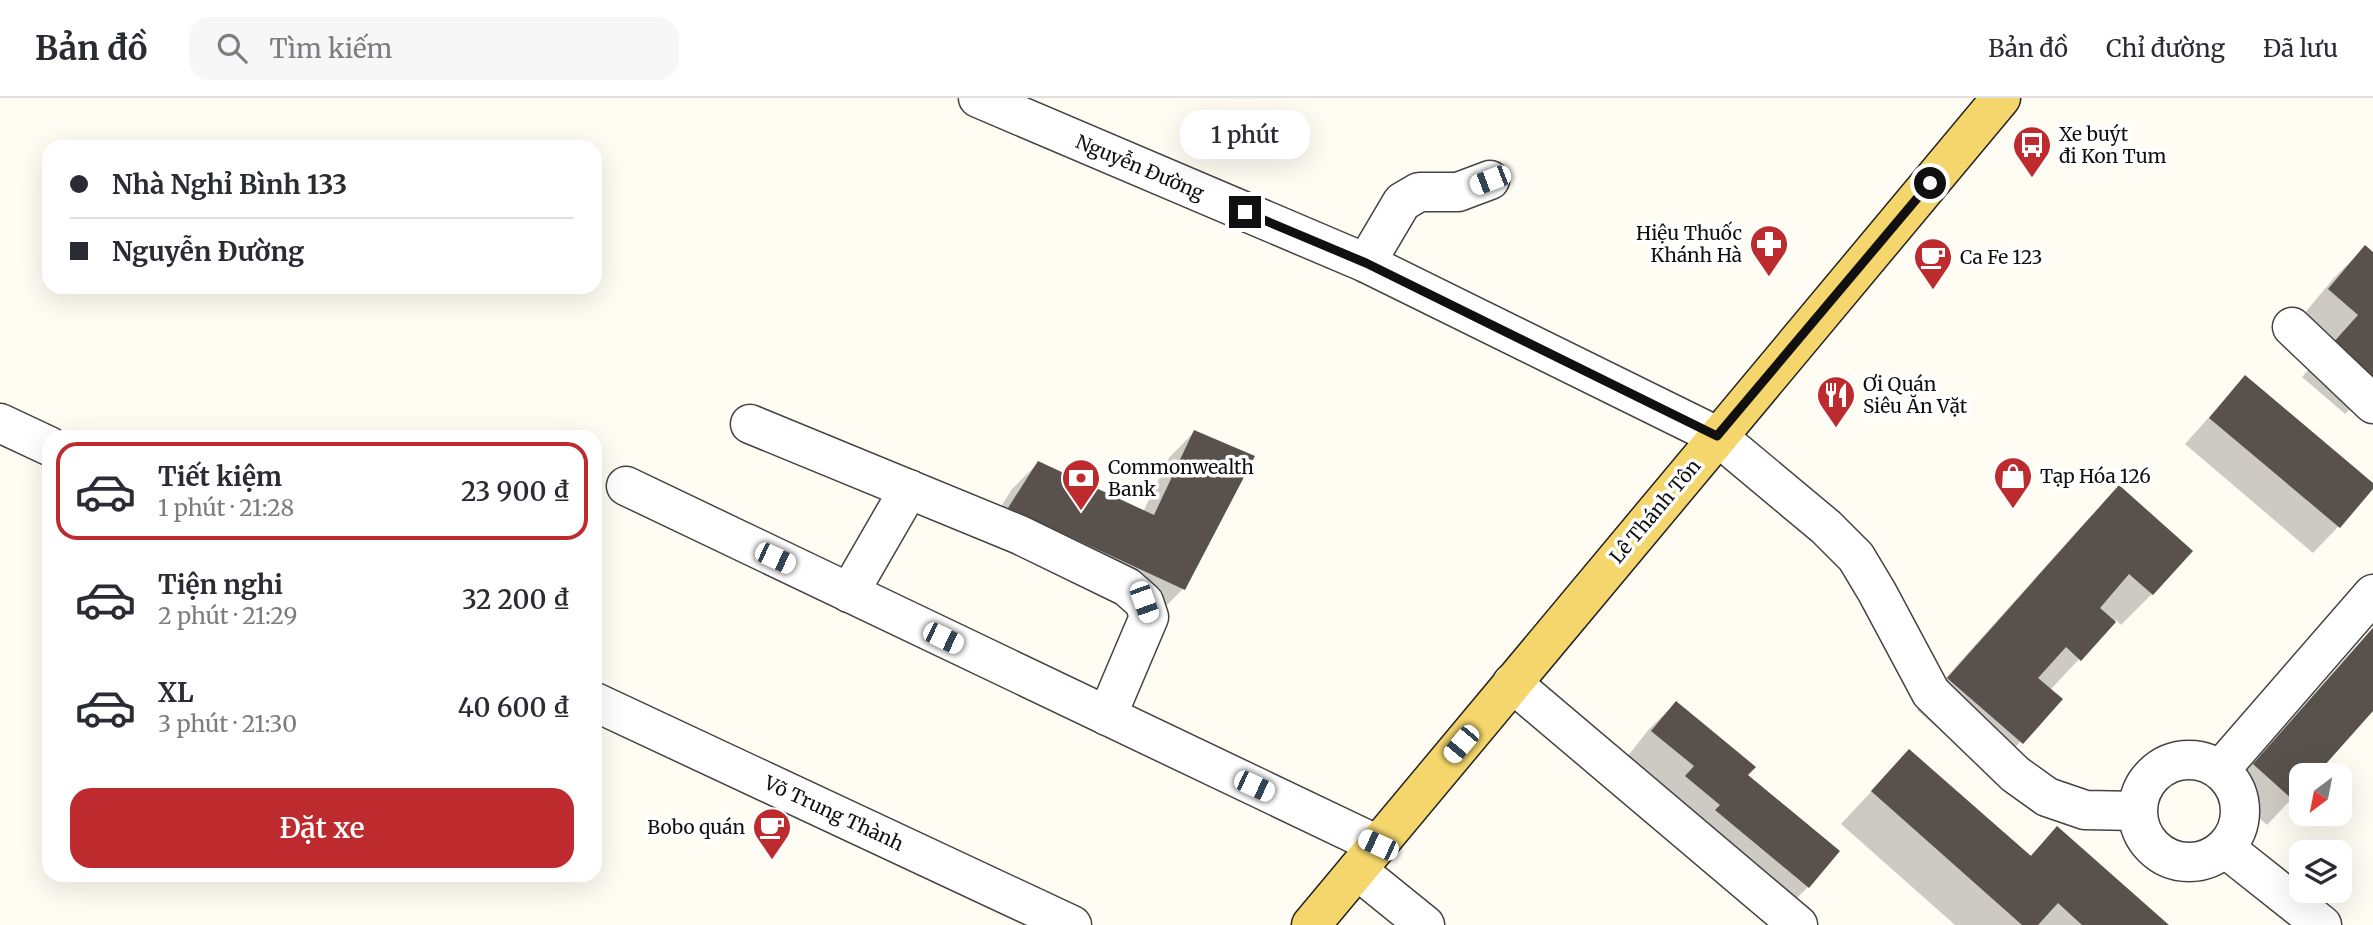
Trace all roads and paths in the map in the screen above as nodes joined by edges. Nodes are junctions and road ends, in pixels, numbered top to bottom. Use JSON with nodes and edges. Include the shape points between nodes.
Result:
{"nodes":[{"id":1,"x":978,"y":98,"type":"edge"},
{"id":2,"x":2001,"y":98,"type":"edge"},
{"id":3,"x":1490,"y":180,"type":"dead end"},
{"id":4,"x":1366,"y":263,"type":"junction"},
{"id":5,"x":2291,"y":327,"type":"dead end"},
{"id":6,"x":2373,"y":404,"type":"edge"},
{"id":7,"x":0,"y":423,"type":"edge"},
{"id":8,"x":750,"y":424,"type":"dead end"},
{"id":9,"x":1717,"y":436,"type":"junction"},
{"id":10,"x":42,"y":443,"type":"edge"},
{"id":11,"x":626,"y":486,"type":"dead end"},
{"id":12,"x":909,"y":489,"type":"junction"},
{"id":13,"x":849,"y":593,"type":"junction"},
{"id":14,"x":2373,"y":594,"type":"edge"},
{"id":15,"x":1512,"y":683,"type":"junction"},
{"id":16,"x":602,"y":705,"type":"edge"},
{"id":17,"x":1107,"y":716,"type":"junction"},
{"id":18,"x":2221,"y":770,"type":"junction"},
{"id":19,"x":2137,"y":811,"type":"junction"},
{"id":20,"x":2225,"y":848,"type":"junction"},
{"id":21,"x":1367,"y":857,"type":"junction"},
{"id":22,"x":1072,"y":925,"type":"edge"},
{"id":23,"x":1311,"y":925,"type":"edge"},
{"id":24,"x":1425,"y":925,"type":"edge"},
{"id":25,"x":1798,"y":925,"type":"edge"},
{"id":26,"x":2322,"y":925,"type":"edge"}],
"edges":[{"from":1,"to":4,"type":"street","name":"Nguyễn Đường"},
{"from":2,"to":9,"type":"main road","name":"Lê Thánh Tôn"},
{"from":3,"to":4,"type":"street","via":[[1458,192],[1419,192],[1402,202]]},
{"from":4,"to":9,"type":"street","name":"Nguyễn Đường"},
{"from":5,"to":6,"type":"street"},
{"from":7,"to":10,"type":"street"},
{"from":8,"to":12,"type":"street"},
{"from":9,"to":15,"type":"main road","name":"Lê Thánh Tôn"},
{"from":9,"to":19,"type":"street","name":"Nguyễn Đường","via":[[1856,557],[1931,693],[2015,774],[2048,797],[2085,810]]},
{"from":11,"to":13,"type":"street"},
{"from":12,"to":13,"type":"street"},
{"from":12,"to":17,"type":"street","via":[[1044,547],[1127,587],[1144,602],[1149,617]]},
{"from":13,"to":17,"type":"street"},
{"from":14,"to":18,"type":"street"},
{"from":15,"to":21,"type":"main road","name":"Lê Thánh Tôn"},
{"from":15,"to":25,"type":"street"},
{"from":16,"to":22,"type":"street","name":"Võ Trung Thành"},
{"from":17,"to":21,"type":"street"},
{"from":18,"to":19,"type":"street","via":[[2200,760],[2176,760],[2156,771],[2142,789]]},
{"from":18,"to":20,"type":"street","via":[[2235,789],[2240,811],[2236,834]]},
{"from":19,"to":20,"type":"street","via":[[2142,833],[2156,851],[2178,862],[2200,861]]},
{"from":20,"to":26,"type":"street"},
{"from":21,"to":23,"type":"main road","name":"Lê Thánh Tôn"},
{"from":21,"to":24,"type":"street"}]}
